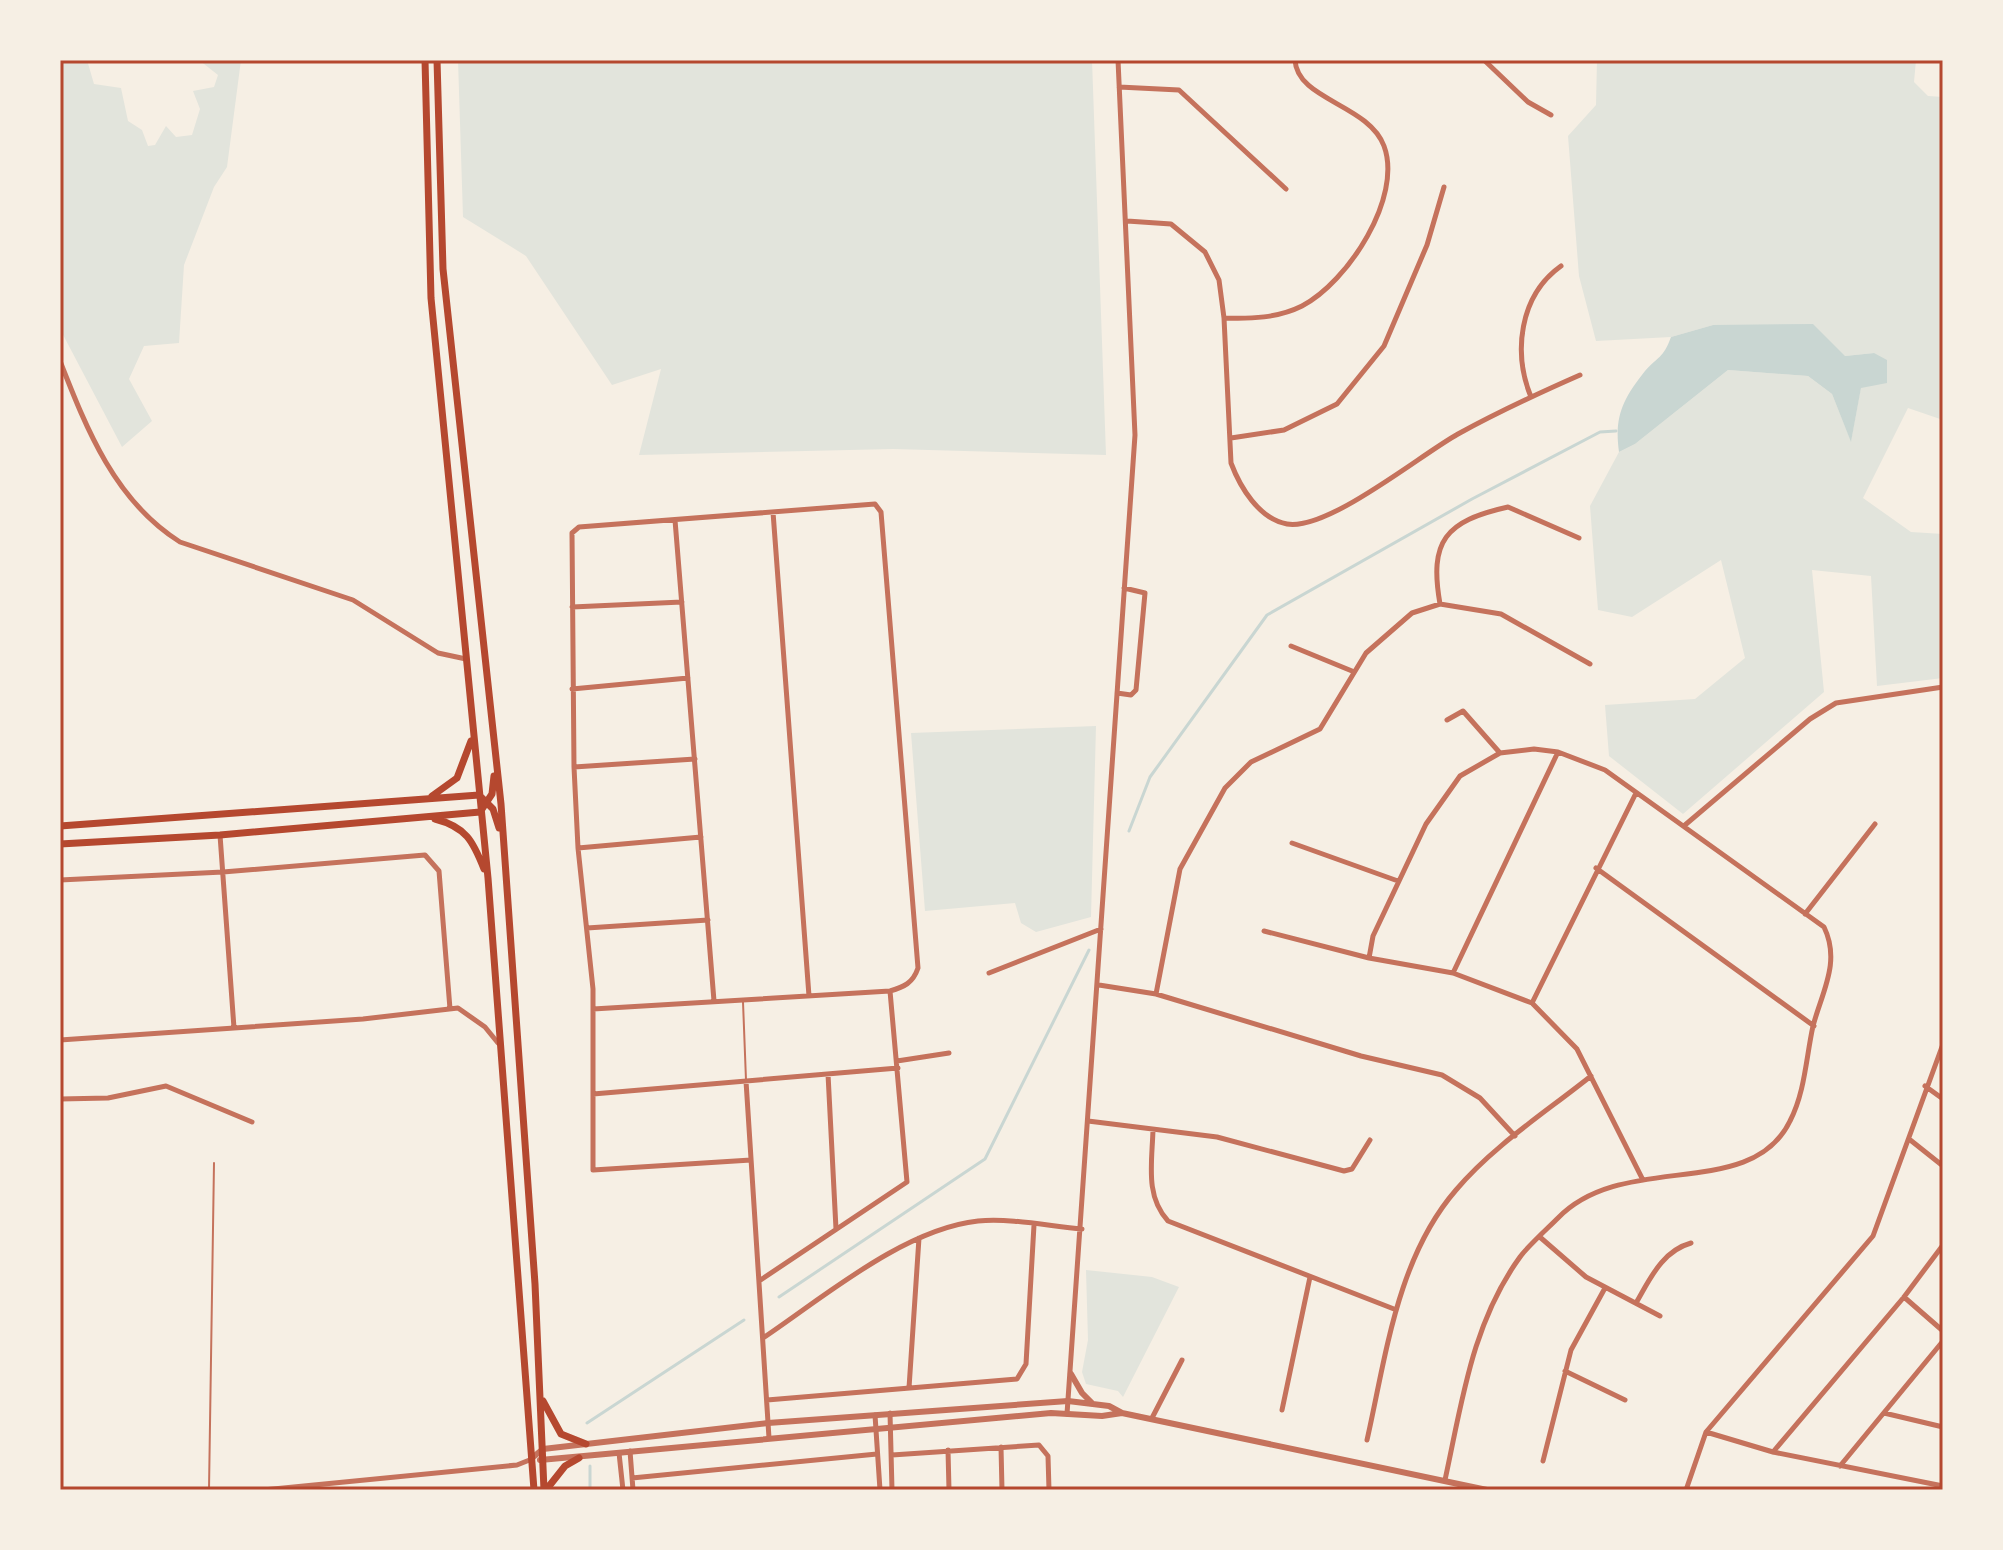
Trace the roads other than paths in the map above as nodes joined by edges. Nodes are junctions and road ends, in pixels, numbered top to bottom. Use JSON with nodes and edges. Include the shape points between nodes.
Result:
{"nodes":[{"id":1,"x":425,"y":60,"type":"edge"},
{"id":2,"x":437,"y":60,"type":"edge"},
{"id":3,"x":1118,"y":60,"type":"edge"},
{"id":4,"x":1295,"y":60,"type":"edge"},
{"id":5,"x":1484,"y":60,"type":"edge"},
{"id":6,"x":1119,"y":87,"type":"junction"},
{"id":7,"x":1551,"y":115,"type":"dead end"},
{"id":8,"x":1444,"y":187,"type":"dead end"},
{"id":9,"x":1286,"y":189,"type":"dead end"},
{"id":10,"x":1127,"y":221,"type":"junction"},
{"id":11,"x":1561,"y":266,"type":"dead end"},
{"id":12,"x":1224,"y":318,"type":"junction"},
{"id":13,"x":60,"y":361,"type":"edge"},
{"id":14,"x":1580,"y":375,"type":"dead end"},
{"id":15,"x":1531,"y":397,"type":"junction"},
{"id":16,"x":1231,"y":438,"type":"junction"},
{"id":17,"x":773,"y":512,"type":"junction"},
{"id":18,"x":675,"y":520,"type":"junction"},
{"id":19,"x":1579,"y":538,"type":"dead end"},
{"id":20,"x":1124,"y":588,"type":"junction"},
{"id":21,"x":682,"y":602,"type":"junction"},
{"id":22,"x":1440,"y":604,"type":"junction"},
{"id":23,"x":572,"y":607,"type":"junction"},
{"id":24,"x":1291,"y":646,"type":"dead end"},
{"id":25,"x":467,"y":659,"type":"junction"},
{"id":26,"x":1590,"y":664,"type":"dead end"},
{"id":27,"x":1352,"y":671,"type":"junction"},
{"id":28,"x":688,"y":678,"type":"junction"},
{"id":29,"x":1943,"y":687,"type":"edge"},
{"id":30,"x":572,"y":689,"type":"junction"},
{"id":31,"x":1117,"y":693,"type":"junction"},
{"id":32,"x":1447,"y":720,"type":"dead end"},
{"id":33,"x":473,"y":734,"type":"junction"},
{"id":34,"x":494,"y":734,"type":"junction"},
{"id":35,"x":1558,"y":752,"type":"junction"},
{"id":36,"x":1500,"y":753,"type":"junction"},
{"id":37,"x":695,"y":759,"type":"junction"},
{"id":38,"x":574,"y":767,"type":"junction"},
{"id":39,"x":1636,"y":792,"type":"junction"},
{"id":40,"x":479,"y":795,"type":"junction"},
{"id":41,"x":422,"y":799,"type":"junction"},
{"id":42,"x":488,"y":802,"type":"junction"},
{"id":43,"x":480,"y":812,"type":"junction"},
{"id":44,"x":429,"y":818,"type":"junction"},
{"id":45,"x":1875,"y":824,"type":"dead end"},
{"id":46,"x":60,"y":826,"type":"edge"},
{"id":47,"x":1685,"y":826,"type":"junction"},
{"id":48,"x":220,"y":835,"type":"junction"},
{"id":49,"x":701,"y":837,"type":"junction"},
{"id":50,"x":1292,"y":843,"type":"dead end"},
{"id":51,"x":60,"y":844,"type":"edge"},
{"id":52,"x":578,"y":848,"type":"junction"},
{"id":53,"x":506,"y":865,"type":"junction"},
{"id":54,"x":1596,"y":868,"type":"junction"},
{"id":55,"x":223,"y":872,"type":"junction"},
{"id":56,"x":488,"y":878,"type":"junction"},
{"id":57,"x":60,"y":880,"type":"edge"},
{"id":58,"x":1398,"y":881,"type":"junction"},
{"id":59,"x":1805,"y":914,"type":"junction"},
{"id":60,"x":708,"y":920,"type":"junction"},
{"id":61,"x":587,"y":928,"type":"junction"},
{"id":62,"x":1101,"y":929,"type":"junction"},
{"id":63,"x":1264,"y":931,"type":"dead end"},
{"id":64,"x":1369,"y":958,"type":"junction"},
{"id":65,"x":989,"y":973,"type":"dead end"},
{"id":66,"x":1453,"y":973,"type":"junction"},
{"id":67,"x":1099,"y":985,"type":"junction"},
{"id":68,"x":890,"y":991,"type":"junction"},
{"id":69,"x":1156,"y":994,"type":"junction"},
{"id":70,"x":809,"y":996,"type":"junction"},
{"id":71,"x":742,"y":1000,"type":"junction"},
{"id":72,"x":714,"y":1001,"type":"junction"},
{"id":73,"x":1532,"y":1003,"type":"junction"},
{"id":74,"x":450,"y":1009,"type":"junction"},
{"id":75,"x":593,"y":1009,"type":"junction"},
{"id":76,"x":1814,"y":1026,"type":"junction"},
{"id":77,"x":234,"y":1028,"type":"junction"},
{"id":78,"x":60,"y":1040,"type":"edge"},
{"id":79,"x":1943,"y":1044,"type":"edge"},
{"id":80,"x":949,"y":1053,"type":"dead end"},
{"id":81,"x":897,"y":1064,"type":"junction"},
{"id":82,"x":503,"y":1067,"type":"junction"},
{"id":83,"x":828,"y":1074,"type":"junction"},
{"id":84,"x":1591,"y":1076,"type":"junction"},
{"id":85,"x":746,"y":1081,"type":"junction"},
{"id":86,"x":1925,"y":1086,"type":"junction"},
{"id":87,"x":593,"y":1094,"type":"junction"},
{"id":88,"x":60,"y":1099,"type":"edge"},
{"id":89,"x":1943,"y":1099,"type":"edge"},
{"id":90,"x":1088,"y":1121,"type":"junction"},
{"id":91,"x":252,"y":1122,"type":"dead end"},
{"id":92,"x":1153,"y":1130,"type":"junction"},
{"id":93,"x":1515,"y":1136,"type":"junction"},
{"id":94,"x":1909,"y":1139,"type":"junction"},
{"id":95,"x":1370,"y":1140,"type":"dead end"},
{"id":96,"x":751,"y":1160,"type":"junction"},
{"id":97,"x":214,"y":1163,"type":"dead end"},
{"id":98,"x":1943,"y":1166,"type":"edge"},
{"id":99,"x":1642,"y":1178,"type":"junction"},
{"id":100,"x":1034,"y":1225,"type":"junction"},
{"id":101,"x":1082,"y":1229,"type":"junction"},
{"id":102,"x":836,"y":1230,"type":"junction"},
{"id":103,"x":919,"y":1238,"type":"junction"},
{"id":104,"x":1541,"y":1238,"type":"junction"},
{"id":105,"x":1691,"y":1243,"type":"dead end"},
{"id":106,"x":1943,"y":1245,"type":"edge"},
{"id":107,"x":1310,"y":1277,"type":"junction"},
{"id":108,"x":759,"y":1281,"type":"junction"},
{"id":109,"x":1605,"y":1288,"type":"junction"},
{"id":110,"x":1904,"y":1297,"type":"junction"},
{"id":111,"x":1636,"y":1303,"type":"junction"},
{"id":112,"x":1394,"y":1309,"type":"junction"},
{"id":113,"x":1660,"y":1316,"type":"dead end"},
{"id":114,"x":1943,"y":1331,"type":"edge"},
{"id":115,"x":763,"y":1338,"type":"junction"},
{"id":116,"x":1943,"y":1341,"type":"edge"},
{"id":117,"x":1182,"y":1360,"type":"dead end"},
{"id":118,"x":1565,"y":1371,"type":"junction"},
{"id":119,"x":1071,"y":1374,"type":"junction"},
{"id":120,"x":909,"y":1388,"type":"junction"},
{"id":121,"x":541,"y":1395,"type":"junction"},
{"id":122,"x":767,"y":1400,"type":"junction"},
{"id":123,"x":1625,"y":1400,"type":"dead end"},
{"id":124,"x":1068,"y":1401,"type":"junction"},
{"id":125,"x":1096,"y":1405,"type":"junction"},
{"id":126,"x":1282,"y":1410,"type":"dead end"},
{"id":127,"x":890,"y":1413,"type":"junction"},
{"id":128,"x":1122,"y":1413,"type":"junction"},
{"id":129,"x":1884,"y":1413,"type":"junction"},
{"id":130,"x":1067,"y":1414,"type":"junction"},
{"id":131,"x":875,"y":1415,"type":"junction"},
{"id":132,"x":1152,"y":1418,"type":"junction"},
{"id":133,"x":768,"y":1423,"type":"junction"},
{"id":134,"x":890,"y":1427,"type":"junction"},
{"id":135,"x":1943,"y":1427,"type":"edge"},
{"id":136,"x":875,"y":1428,"type":"junction"},
{"id":137,"x":1706,"y":1432,"type":"junction"},
{"id":138,"x":769,"y":1438,"type":"junction"},
{"id":139,"x":1367,"y":1440,"type":"dead end"},
{"id":140,"x":586,"y":1444,"type":"junction"},
{"id":141,"x":1001,"y":1447,"type":"junction"},
{"id":142,"x":543,"y":1449,"type":"junction"},
{"id":143,"x":948,"y":1450,"type":"junction"},
{"id":144,"x":630,"y":1451,"type":"junction"},
{"id":145,"x":1773,"y":1452,"type":"junction"},
{"id":146,"x":619,"y":1453,"type":"junction"},
{"id":147,"x":877,"y":1454,"type":"junction"},
{"id":148,"x":892,"y":1455,"type":"junction"},
{"id":149,"x":532,"y":1458,"type":"junction"},
{"id":150,"x":579,"y":1458,"type":"junction"},
{"id":151,"x":544,"y":1461,"type":"junction"},
{"id":152,"x":1543,"y":1461,"type":"dead end"},
{"id":153,"x":1839,"y":1466,"type":"junction"},
{"id":154,"x":632,"y":1478,"type":"junction"},
{"id":155,"x":1445,"y":1480,"type":"junction"},
{"id":156,"x":1943,"y":1486,"type":"edge"},
{"id":157,"x":209,"y":1490,"type":"edge"},
{"id":158,"x":263,"y":1490,"type":"edge"},
{"id":159,"x":534,"y":1490,"type":"edge"},
{"id":160,"x":545,"y":1490,"type":"edge"},
{"id":161,"x":623,"y":1490,"type":"edge"},
{"id":162,"x":633,"y":1490,"type":"edge"},
{"id":163,"x":880,"y":1490,"type":"edge"},
{"id":164,"x":892,"y":1490,"type":"edge"},
{"id":165,"x":949,"y":1490,"type":"edge"},
{"id":166,"x":1002,"y":1490,"type":"edge"},
{"id":167,"x":1049,"y":1490,"type":"edge"},
{"id":168,"x":1487,"y":1490,"type":"edge"},
{"id":169,"x":1686,"y":1490,"type":"edge"}],
"edges":[{"from":1,"to":25,"type":"main road","via":[[429,269]]},
{"from":2,"to":34,"type":"main road","via":[[443,269]]},
{"from":3,"to":6,"type":"street"},
{"from":4,"to":12,"type":"street","via":[[1311,89],[1375,128],[1387,156],[1388,183],[1371,230],[1329,285],[1305,305],[1279,315]]},
{"from":5,"to":7,"type":"street","via":[[1528,102]]},
{"from":6,"to":9,"type":"street","via":[[1179,90]]},
{"from":6,"to":10,"type":"street"},
{"from":8,"to":16,"type":"street","via":[[1427,245],[1384,346],[1337,404],[1284,430]]},
{"from":10,"to":12,"type":"street","via":[[1171,224],[1205,252],[1219,280]]},
{"from":10,"to":20,"type":"street","via":[[1135,435]]},
{"from":11,"to":15,"type":"street","via":[[1532,301],[1522,331],[1519,355]]},
{"from":12,"to":16,"type":"street"},
{"from":13,"to":25,"type":"street","via":[[95,445],[128,497],[165,533],[353,600],[438,653]]},
{"from":14,"to":15,"type":"street"},
{"from":15,"to":16,"type":"street","via":[[1454,436],[1353,503],[1312,522],[1289,525],[1264,512],[1238,481],[1231,463]]},
{"from":17,"to":18,"type":"street"},
{"from":17,"to":68,"type":"street","via":[[871,503],[879,507],[918,968],[910,982]]},
{"from":17,"to":70,"type":"street"},
{"from":18,"to":21,"type":"street"},
{"from":18,"to":23,"type":"street","via":[[575,529]]},
{"from":19,"to":22,"type":"street","via":[[1517,508],[1467,520],[1448,534],[1435,562]]},
{"from":20,"to":31,"type":"street"},
{"from":20,"to":31,"type":"street","via":[[1145,593],[1146,609],[1136,690],[1131,695]]},
{"from":21,"to":23,"type":"street"},
{"from":21,"to":28,"type":"street"},
{"from":22,"to":26,"type":"street","via":[[1501,614]]},
{"from":22,"to":27,"type":"street","via":[[1400,622]]},
{"from":23,"to":30,"type":"street"},
{"from":24,"to":27,"type":"street"},
{"from":25,"to":33,"type":"main road"},
{"from":27,"to":69,"type":"street","via":[[1320,729],[1251,762],[1225,788],[1180,869]]},
{"from":28,"to":30,"type":"street"},
{"from":28,"to":37,"type":"street"},
{"from":29,"to":47,"type":"street","via":[[1836,703],[1810,719]]},
{"from":30,"to":38,"type":"street"},
{"from":31,"to":62,"type":"street"},
{"from":32,"to":36,"type":"street","via":[[1463,711]]},
{"from":33,"to":40,"type":"main road"},
{"from":33,"to":41,"type":"main road","via":[[454,783]]},
{"from":34,"to":42,"type":"main road","via":[[494,786]]},
{"from":34,"to":53,"type":"main road"},
{"from":35,"to":36,"type":"street"},
{"from":35,"to":39,"type":"street","via":[[1601,768]]},
{"from":35,"to":66,"type":"street"},
{"from":36,"to":58,"type":"street","via":[[1460,776],[1440,800]]},
{"from":37,"to":38,"type":"street"},
{"from":37,"to":49,"type":"street"},
{"from":38,"to":52,"type":"street"},
{"from":39,"to":47,"type":"street"},
{"from":39,"to":54,"type":"street"},
{"from":40,"to":41,"type":"main road"},
{"from":40,"to":42,"type":"main road"},
{"from":40,"to":43,"type":"main road"},
{"from":41,"to":46,"type":"main road"},
{"from":42,"to":43,"type":"main road"},
{"from":42,"to":53,"type":"main road"},
{"from":43,"to":44,"type":"main road"},
{"from":43,"to":56,"type":"main road"},
{"from":44,"to":48,"type":"main road"},
{"from":44,"to":56,"type":"main road","via":[[464,830]]},
{"from":45,"to":59,"type":"street"},
{"from":47,"to":59,"type":"street"},
{"from":48,"to":51,"type":"main road"},
{"from":48,"to":55,"type":"street"},
{"from":49,"to":52,"type":"street"},
{"from":49,"to":60,"type":"street"},
{"from":50,"to":58,"type":"street"},
{"from":52,"to":61,"type":"street"},
{"from":53,"to":121,"type":"main road"},
{"from":54,"to":73,"type":"street"},
{"from":54,"to":76,"type":"street"},
{"from":55,"to":57,"type":"street"},
{"from":55,"to":74,"type":"street","via":[[425,855],[439,871]]},
{"from":55,"to":77,"type":"street"},
{"from":56,"to":82,"type":"main road"},
{"from":58,"to":64,"type":"street","via":[[1373,936]]},
{"from":59,"to":76,"type":"street","via":[[1824,927],[1832,943]]},
{"from":60,"to":61,"type":"street"},
{"from":60,"to":72,"type":"street"},
{"from":61,"to":75,"type":"street"},
{"from":62,"to":65,"type":"street"},
{"from":62,"to":67,"type":"street"},
{"from":63,"to":64,"type":"street"},
{"from":64,"to":66,"type":"street"},
{"from":66,"to":73,"type":"street"},
{"from":67,"to":69,"type":"street"},
{"from":67,"to":90,"type":"street"},
{"from":68,"to":70,"type":"street"},
{"from":68,"to":81,"type":"street"},
{"from":69,"to":93,"type":"street","via":[[1442,1075],[1480,1098]]},
{"from":70,"to":71,"type":"street"},
{"from":71,"to":72,"type":"street"},
{"from":71,"to":85,"type":"lane"},
{"from":72,"to":75,"type":"street"},
{"from":73,"to":84,"type":"street","via":[[1577,1049]]},
{"from":74,"to":77,"type":"street"},
{"from":74,"to":82,"type":"street","via":[[458,1008],[491,1033]]},
{"from":75,"to":87,"type":"street"},
{"from":76,"to":99,"type":"street","via":[[1790,1122],[1762,1152],[1718,1171]]},
{"from":77,"to":78,"type":"street"},
{"from":79,"to":86,"type":"street"},
{"from":80,"to":81,"type":"street"},
{"from":81,"to":83,"type":"street"},
{"from":81,"to":102,"type":"street","via":[[907,1182]]},
{"from":82,"to":149,"type":"main road"},
{"from":83,"to":85,"type":"street"},
{"from":83,"to":102,"type":"street"},
{"from":84,"to":93,"type":"street"},
{"from":84,"to":99,"type":"street"},
{"from":85,"to":87,"type":"street"},
{"from":85,"to":96,"type":"street"},
{"from":86,"to":89,"type":"street"},
{"from":86,"to":94,"type":"street"},
{"from":87,"to":96,"type":"street","via":[[593,1170]]},
{"from":88,"to":91,"type":"street","via":[[108,1098],[166,1086]]},
{"from":90,"to":92,"type":"street"},
{"from":90,"to":101,"type":"street"},
{"from":92,"to":95,"type":"street","via":[[1217,1137],[1344,1171],[1352,1169]]},
{"from":92,"to":107,"type":"street","via":[[1151,1190],[1168,1221]]},
{"from":93,"to":112,"type":"street","via":[[1442,1206]]},
{"from":94,"to":98,"type":"street"},
{"from":94,"to":137,"type":"street","via":[[1873,1236]]},
{"from":96,"to":108,"type":"street"},
{"from":97,"to":157,"type":"lane"},
{"from":99,"to":104,"type":"street","via":[[1586,1195]]},
{"from":100,"to":101,"type":"street"},
{"from":100,"to":103,"type":"street","via":[[980,1221]]},
{"from":100,"to":120,"type":"street","via":[[1023,1373],[1011,1381]]},
{"from":101,"to":119,"type":"street"},
{"from":102,"to":108,"type":"street"},
{"from":103,"to":115,"type":"street"},
{"from":103,"to":120,"type":"street"},
{"from":104,"to":109,"type":"street"},
{"from":104,"to":155,"type":"street","via":[[1521,1254],[1477,1335]]},
{"from":105,"to":111,"type":"street","via":[[1666,1258]]},
{"from":106,"to":110,"type":"street"},
{"from":107,"to":112,"type":"street"},
{"from":107,"to":126,"type":"street"},
{"from":108,"to":115,"type":"street"},
{"from":109,"to":111,"type":"street"},
{"from":109,"to":118,"type":"street"},
{"from":110,"to":114,"type":"street"},
{"from":110,"to":145,"type":"street"},
{"from":111,"to":113,"type":"street"},
{"from":112,"to":139,"type":"street"},
{"from":115,"to":122,"type":"street"},
{"from":116,"to":129,"type":"street"},
{"from":117,"to":132,"type":"street"},
{"from":118,"to":123,"type":"street"},
{"from":118,"to":152,"type":"street"},
{"from":119,"to":124,"type":"street"},
{"from":119,"to":125,"type":"street"},
{"from":120,"to":122,"type":"street"},
{"from":121,"to":140,"type":"main road","via":[[561,1434]]},
{"from":121,"to":142,"type":"main road"},
{"from":122,"to":133,"type":"street"},
{"from":124,"to":125,"type":"street"},
{"from":124,"to":127,"type":"street"},
{"from":124,"to":130,"type":"street"},
{"from":125,"to":128,"type":"street"},
{"from":127,"to":131,"type":"street"},
{"from":127,"to":134,"type":"street"},
{"from":128,"to":130,"type":"street"},
{"from":128,"to":132,"type":"street"},
{"from":129,"to":135,"type":"street"},
{"from":129,"to":153,"type":"street"},
{"from":130,"to":134,"type":"street"},
{"from":131,"to":133,"type":"street"},
{"from":131,"to":136,"type":"street"},
{"from":132,"to":155,"type":"street"},
{"from":133,"to":138,"type":"street"},
{"from":133,"to":140,"type":"street"},
{"from":134,"to":136,"type":"street"},
{"from":134,"to":148,"type":"street"},
{"from":136,"to":138,"type":"street"},
{"from":136,"to":147,"type":"street"},
{"from":137,"to":145,"type":"street"},
{"from":137,"to":169,"type":"street"},
{"from":138,"to":144,"type":"street"},
{"from":140,"to":142,"type":"street"},
{"from":141,"to":143,"type":"street"},
{"from":141,"to":166,"type":"street"},
{"from":141,"to":167,"type":"street","via":[[1044,1446]]},
{"from":142,"to":149,"type":"street"},
{"from":142,"to":151,"type":"main road"},
{"from":143,"to":148,"type":"street"},
{"from":143,"to":165,"type":"street"},
{"from":144,"to":146,"type":"street"},
{"from":144,"to":154,"type":"street"},
{"from":145,"to":153,"type":"street"},
{"from":146,"to":150,"type":"street"},
{"from":146,"to":161,"type":"street"},
{"from":147,"to":154,"type":"street"},
{"from":147,"to":163,"type":"street"},
{"from":148,"to":164,"type":"street"},
{"from":149,"to":151,"type":"street"},
{"from":149,"to":158,"type":"street","via":[[517,1465]]},
{"from":149,"to":159,"type":"main road"},
{"from":150,"to":151,"type":"street"},
{"from":150,"to":160,"type":"main road"},
{"from":151,"to":160,"type":"main road"},
{"from":153,"to":156,"type":"street"},
{"from":154,"to":162,"type":"street"},
{"from":155,"to":168,"type":"street"}]}
